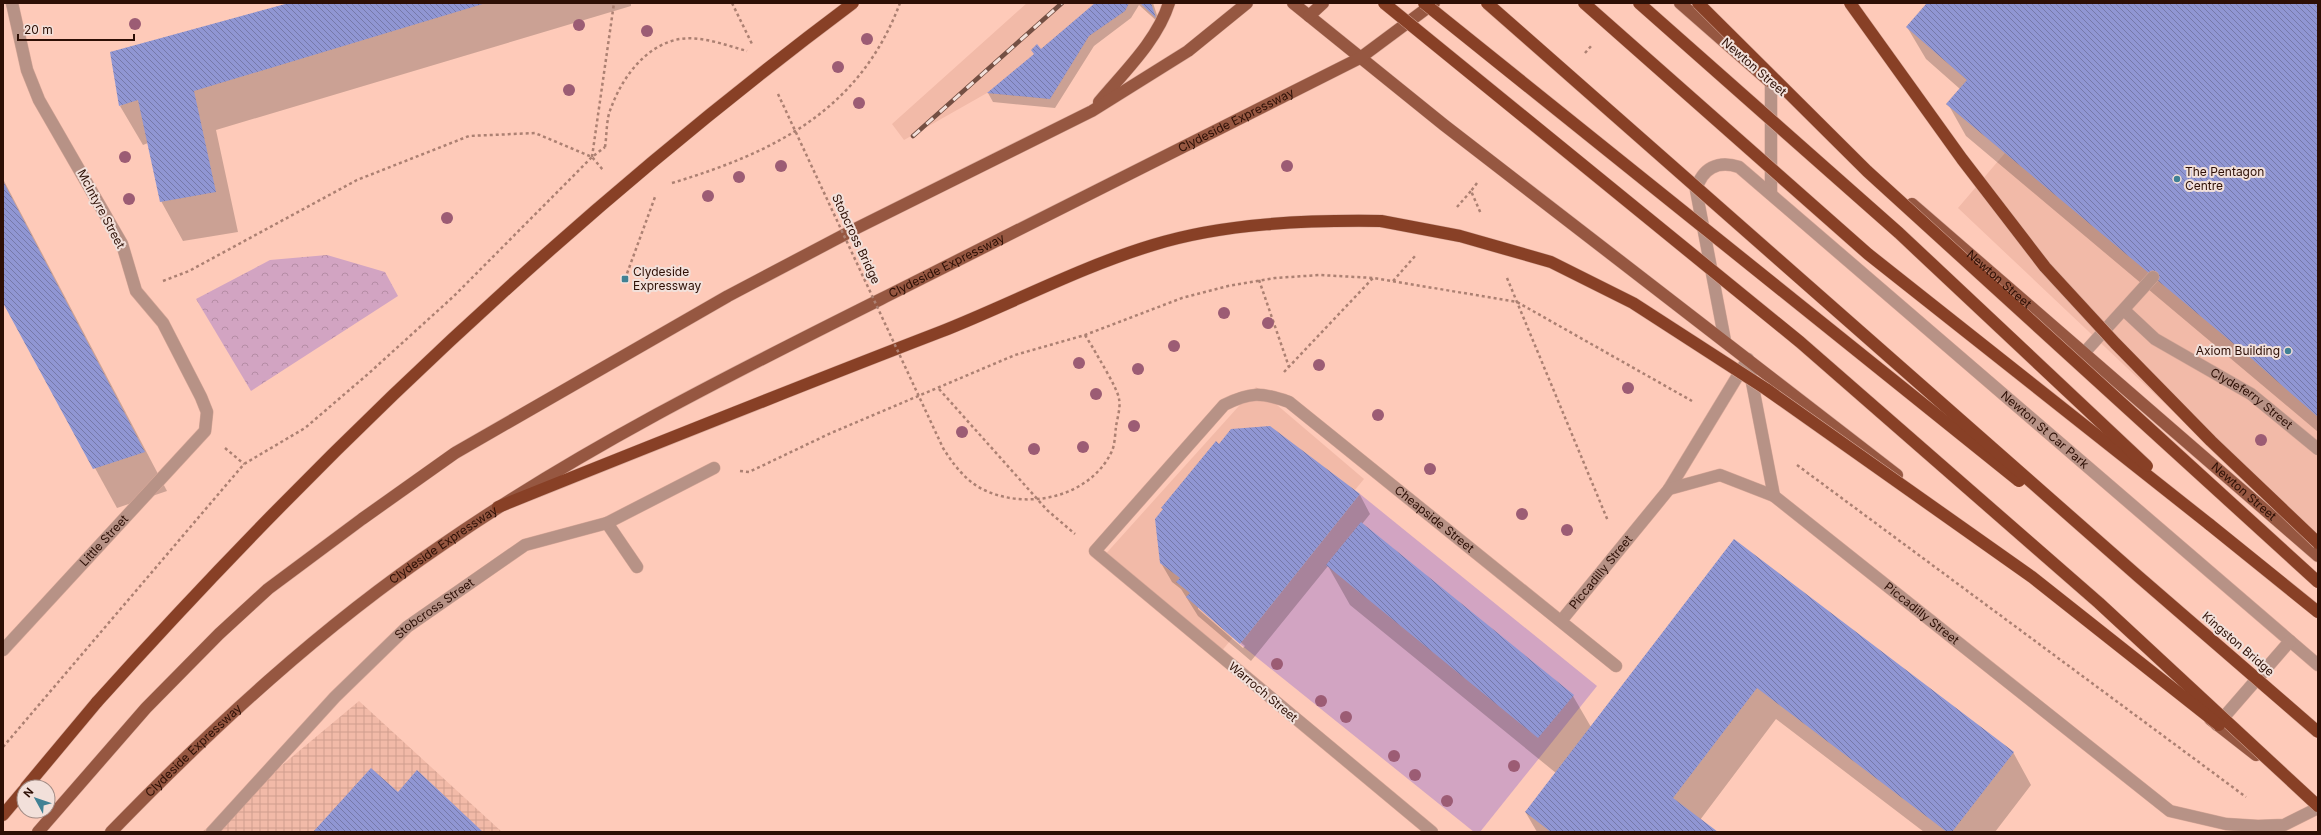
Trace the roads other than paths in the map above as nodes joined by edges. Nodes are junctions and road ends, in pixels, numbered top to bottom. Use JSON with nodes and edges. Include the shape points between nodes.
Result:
{"nodes":[{"id":1,"x":12,"y":3,"type":"edge"},
{"id":2,"x":852,"y":3,"type":"edge"},
{"id":3,"x":1169,"y":3,"type":"edge"},
{"id":4,"x":1246,"y":3,"type":"edge"},
{"id":5,"x":1292,"y":3,"type":"edge"},
{"id":6,"x":1323,"y":3,"type":"edge"},
{"id":7,"x":1384,"y":3,"type":"edge"},
{"id":8,"x":1424,"y":3,"type":"edge"},
{"id":9,"x":1434,"y":3,"type":"edge"},
{"id":10,"x":1487,"y":3,"type":"edge"},
{"id":11,"x":1584,"y":3,"type":"edge"},
{"id":12,"x":1639,"y":3,"type":"edge"},
{"id":13,"x":1680,"y":3,"type":"edge"},
{"id":14,"x":1698,"y":3,"type":"edge"},
{"id":15,"x":1850,"y":3,"type":"edge"},
{"id":16,"x":1309,"y":16,"type":"junction"},
{"id":17,"x":1360,"y":58,"type":"junction"},
{"id":18,"x":1771,"y":82,"type":"junction"},
{"id":19,"x":1092,"y":111,"type":"junction"},
{"id":20,"x":1771,"y":194,"type":"junction"},
{"id":21,"x":2153,"y":278,"type":"dead end"},
{"id":22,"x":2124,"y":310,"type":"junction"},
{"id":23,"x":1725,"y":341,"type":"junction"},
{"id":24,"x":2084,"y":353,"type":"junction"},
{"id":25,"x":1748,"y":359,"type":"junction"},
{"id":26,"x":205,"y":431,"type":"joint"},
{"id":27,"x":2318,"y":449,"type":"edge"},
{"id":28,"x":714,"y":468,"type":"road end"},
{"id":29,"x":1669,"y":489,"type":"junction"},
{"id":30,"x":1774,"y":496,"type":"junction"},
{"id":31,"x":498,"y":507,"type":"junction"},
{"id":32,"x":608,"y":523,"type":"junction"},
{"id":33,"x":2209,"y":524,"type":"junction"},
{"id":34,"x":2318,"y":543,"type":"edge"},
{"id":35,"x":1095,"y":551,"type":"joint"},
{"id":36,"x":2318,"y":556,"type":"edge"},
{"id":37,"x":637,"y":567,"type":"dead end"},
{"id":38,"x":2139,"y":577,"type":"junction"},
{"id":39,"x":2318,"y":582,"type":"edge"},
{"id":40,"x":2318,"y":612,"type":"edge"},
{"id":41,"x":1561,"y":621,"type":"junction"},
{"id":42,"x":2290,"y":641,"type":"junction"},
{"id":43,"x":3,"y":650,"type":"edge"},
{"id":44,"x":2318,"y":665,"type":"edge"},
{"id":45,"x":1616,"y":666,"type":"dead end"},
{"id":46,"x":2217,"y":725,"type":"junction"},
{"id":47,"x":2318,"y":732,"type":"edge"},
{"id":48,"x":2285,"y":778,"type":"junction"},
{"id":49,"x":33,"y":779,"type":"edge"},
{"id":50,"x":16,"y":800,"type":"edge"},
{"id":51,"x":2318,"y":803,"type":"edge"},
{"id":52,"x":2318,"y":807,"type":"edge"},
{"id":53,"x":3,"y":815,"type":"edge"},
{"id":54,"x":38,"y":832,"type":"edge"},
{"id":55,"x":112,"y":832,"type":"edge"},
{"id":56,"x":212,"y":832,"type":"edge"},
{"id":57,"x":1432,"y":832,"type":"edge"}],
"edges":[{"from":1,"to":26,"type":"street","name":"McIntyre Street","via":[[27,70],[39,100],[122,244],[136,291],[163,323],[201,397],[207,412]]},
{"from":2,"to":49,"type":"highway","bridge":true,"via":[[787,52],[675,145],[440,350],[224,564],[97,702]]},
{"from":3,"to":19,"type":"main road","via":[[1166,13],[1144,50]]},
{"from":4,"to":19,"type":"main road","via":[[1188,51]]},
{"from":5,"to":16,"type":"main road"},
{"from":6,"to":16,"type":"main road"},
{"from":7,"to":48,"type":"highway","bridge":true,"via":[[1800,342],[2099,603]]},
{"from":8,"to":38,"type":"highway","bridge":true},
{"from":9,"to":17,"type":"main road","name":"Clydeside Expressway"},
{"from":10,"to":38,"type":"highway","bridge":true},
{"from":11,"to":33,"type":"highway","bridge":true,"via":[[1868,254]]},
{"from":12,"to":33,"type":"highway","bridge":true,"via":[[1899,233]]},
{"from":13,"to":18,"type":"main road","name":"Newton Street"},
{"from":14,"to":39,"type":"highway","bridge":true,"via":[[1873,176]]},
{"from":15,"to":34,"type":"highway","bridge":true,"via":[[1962,159],[2045,267],[2206,435]]},
{"from":16,"to":17,"type":"main road"},
{"from":17,"to":23,"type":"main road"},
{"from":17,"to":31,"type":"main road","name":"Clydeside Expressway","via":[[779,350],[607,443]]},
{"from":18,"to":20,"type":"street"},
{"from":18,"to":24,"type":"main road","name":"Newton Street"},
{"from":19,"to":54,"type":"main road","via":[[857,228],[728,296],[454,454],[362,518],[268,589],[219,634],[146,708]]},
{"from":20,"to":23,"type":"street","name":"Newton St Car Park","via":[[1739,167],[1730,164],[1712,167],[1704,172],[1698,181],[1696,200]]},
{"from":20,"to":42,"type":"street","name":"Newton St Car Park"},
{"from":21,"to":22,"type":"street"},
{"from":22,"to":24,"type":"street"},
{"from":22,"to":27,"type":"street","name":"Clydeferry Street","via":[[2155,340],[2251,394]]},
{"from":23,"to":25,"type":"main road"},
{"from":24,"to":36,"type":"main road","name":"Newton Street"},
{"from":25,"to":29,"type":"street"},
{"from":25,"to":30,"type":"street"},
{"from":25,"to":46,"type":"main road"},
{"from":26,"to":43,"type":"street","name":"Little Street"},
{"from":28,"to":32,"type":"street","name":"Stobcross Street"},
{"from":29,"to":30,"type":"street","name":"Piccadilly Street","via":[[1720,475]]},
{"from":29,"to":41,"type":"street","name":"Piccadilly Street"},
{"from":30,"to":52,"type":"street","name":"Piccadilly Street","via":[[2170,811],[2226,824],[2258,826],[2284,825]]},
{"from":31,"to":48,"type":"highway","bridge":true,"via":[[1154,244],[1229,229],[1272,224],[1339,220],[1381,221],[1460,236],[1551,262],[1633,303],[1773,394],[2032,577]]},
{"from":31,"to":55,"type":"main road","name":"Clydeside Expressway","via":[[440,546],[303,652],[221,723]]},
{"from":32,"to":37,"type":"street"},
{"from":32,"to":56,"type":"street","name":"Stobcross Street","via":[[525,545],[407,627],[335,697]]},
{"from":33,"to":40,"type":"highway"},
{"from":35,"to":41,"type":"street","name":"Cheapside Street","via":[[1224,405],[1243,396],[1268,395],[1289,402]]},
{"from":35,"to":57,"type":"street","name":"Warroch Street"},
{"from":38,"to":47,"type":"highway","name":"Kingston Bridge","bridge":true},
{"from":41,"to":45,"type":"street","name":"Cheapside Street"},
{"from":42,"to":44,"type":"street","name":"Newton St Car Park"},
{"from":42,"to":46,"type":"street"},
{"from":46,"to":51,"type":"main road"},
{"from":48,"to":52,"type":"highway","bridge":true},
{"from":50,"to":53,"type":"highway"}]}
